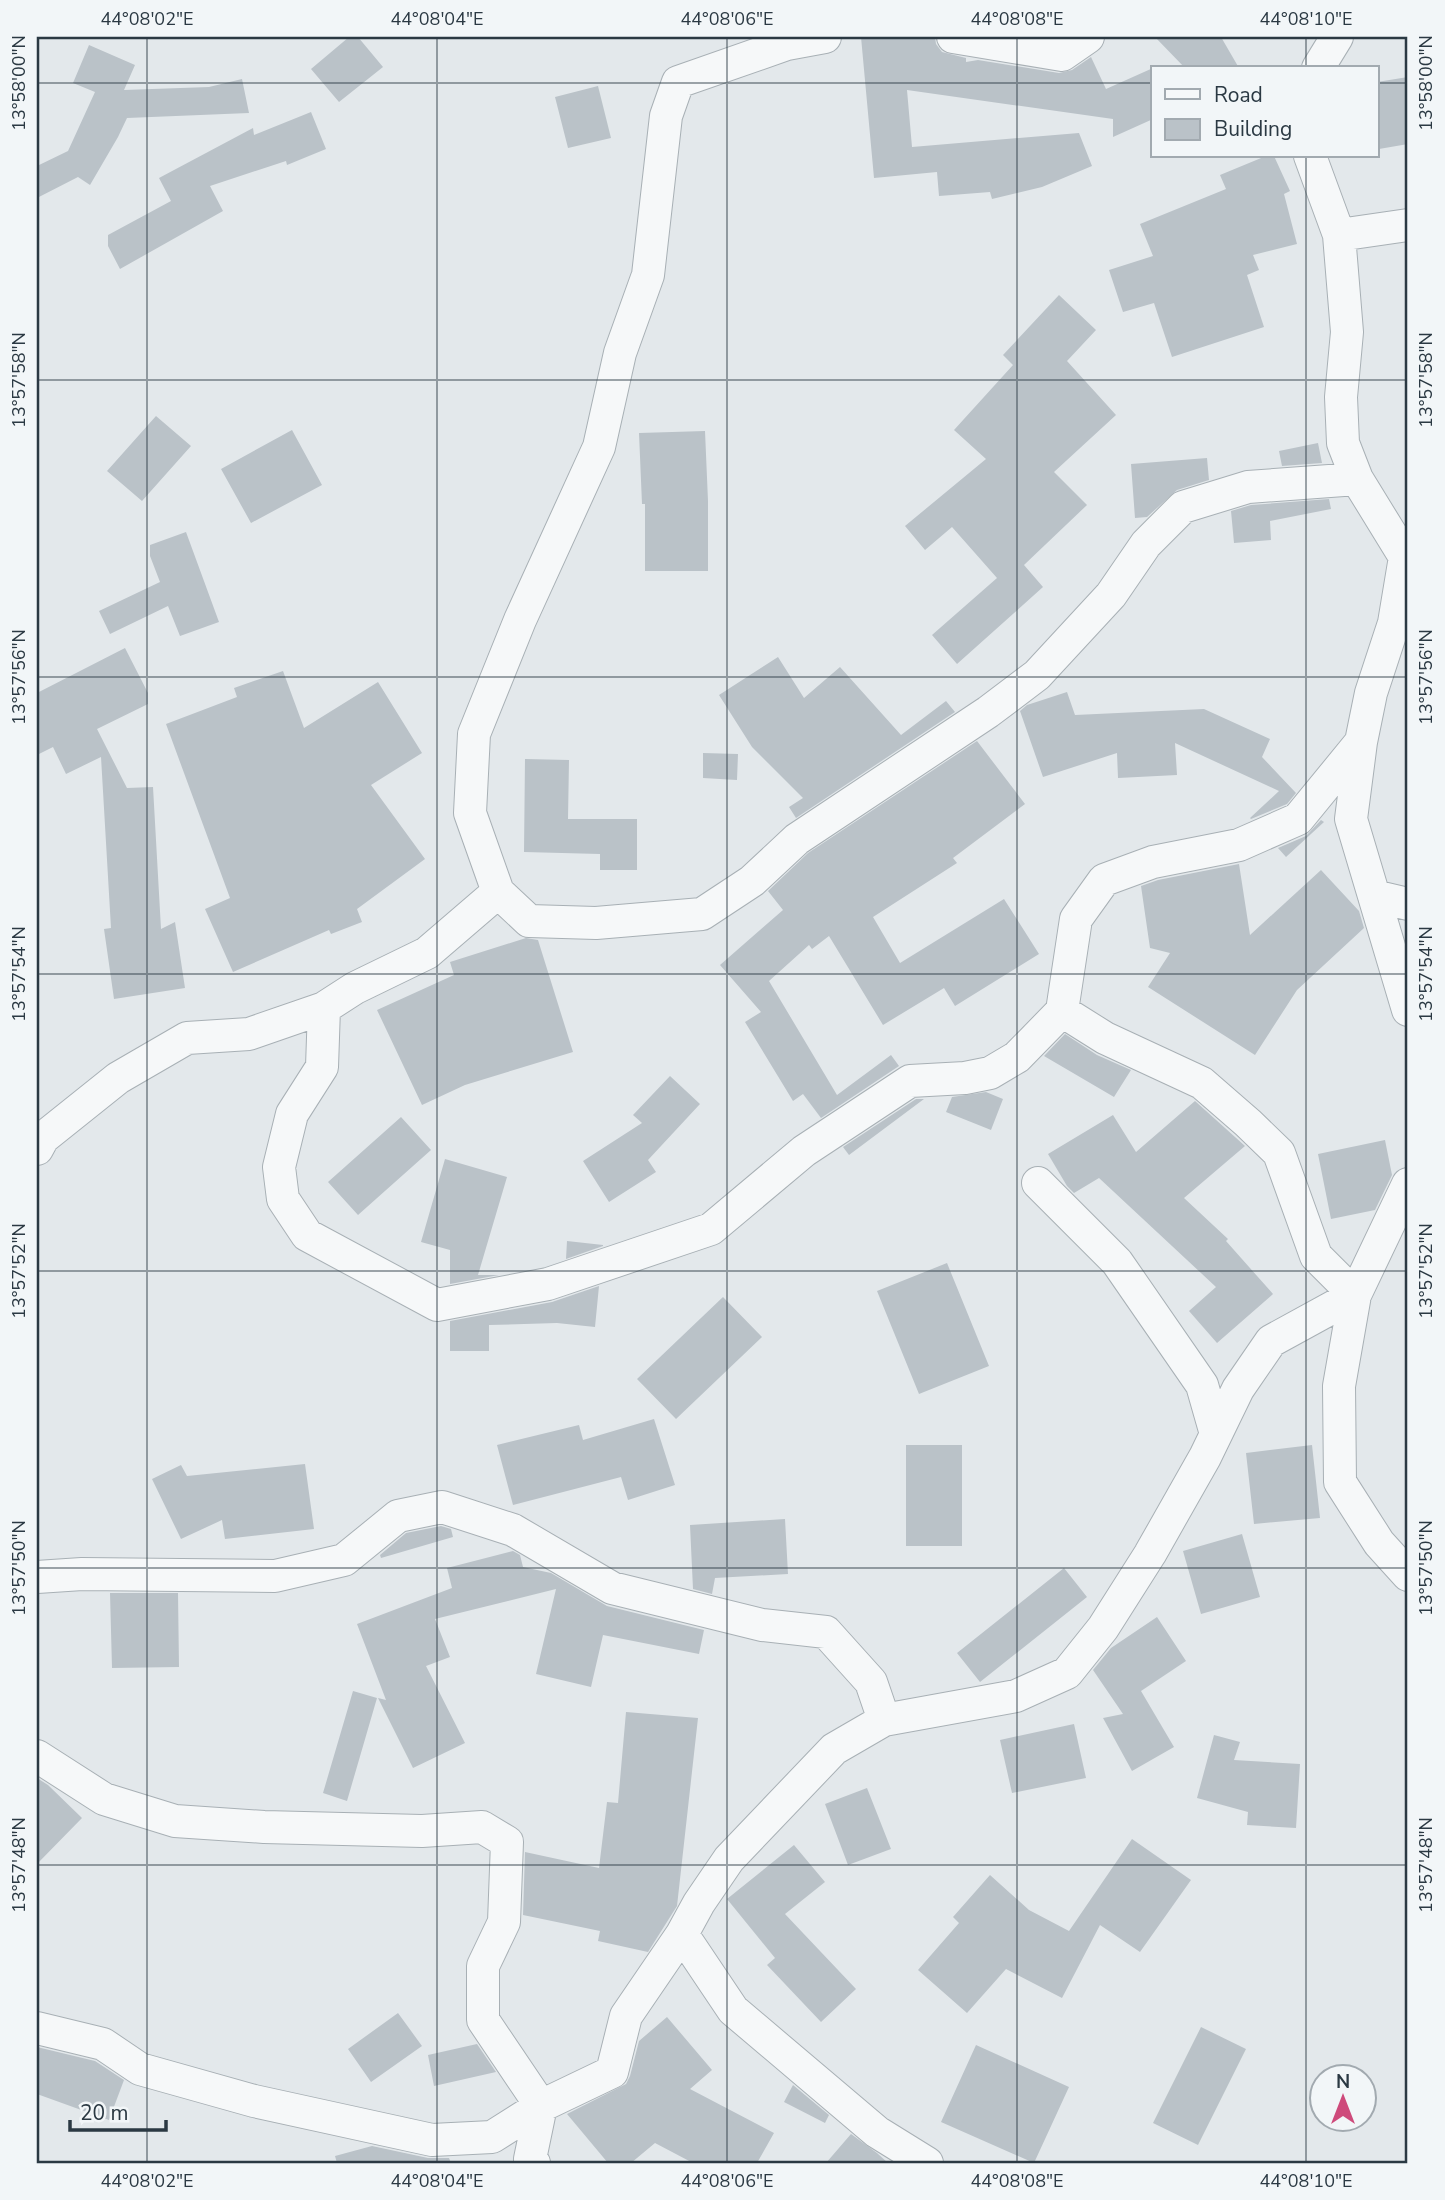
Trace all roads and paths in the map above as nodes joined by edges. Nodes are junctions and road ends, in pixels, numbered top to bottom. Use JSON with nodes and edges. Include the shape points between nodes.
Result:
{"nodes":[{"id":1,"x":825,"y":37,"type":"edge"},
{"id":2,"x":953,"y":37,"type":"edge"},
{"id":3,"x":1088,"y":37,"type":"edge"},
{"id":4,"x":1337,"y":37,"type":"edge"},
{"id":5,"x":1319,"y":66,"type":"edge"},
{"id":6,"x":1311,"y":158,"type":"edge"},
{"id":7,"x":1408,"y":225,"type":"edge"},
{"id":8,"x":1339,"y":235,"type":"junction"},
{"id":9,"x":1357,"y":479,"type":"junction"},
{"id":10,"x":1406,"y":557,"type":"edge"},
{"id":11,"x":1361,"y":742,"type":"junction"},
{"id":12,"x":498,"y":892,"type":"junction"},
{"id":13,"x":1374,"y":896,"type":"junction"},
{"id":14,"x":1408,"y":904,"type":"edge"},
{"id":15,"x":324,"y":1008,"type":"junction"},
{"id":16,"x":1408,"y":1010,"type":"edge"},
{"id":17,"x":1062,"y":1012,"type":"junction"},
{"id":18,"x":39,"y":1142,"type":"edge"},
{"id":19,"x":1038,"y":1183,"type":"dead end"},
{"id":20,"x":1408,"y":1184,"type":"edge"},
{"id":21,"x":1356,"y":1295,"type":"junction"},
{"id":22,"x":1216,"y":1434,"type":"junction"},
{"id":23,"x":1408,"y":1575,"type":"edge"},
{"id":24,"x":37,"y":1577,"type":"edge"},
{"id":25,"x":884,"y":1720,"type":"junction"},
{"id":26,"x":37,"y":1756,"type":"edge"},
{"id":27,"x":682,"y":1934,"type":"junction"},
{"id":28,"x":37,"y":2028,"type":"edge"},
{"id":29,"x":541,"y":2106,"type":"junction"},
{"id":30,"x":534,"y":2163,"type":"edge"},
{"id":31,"x":927,"y":2163,"type":"edge"}],
"edges":[{"from":1,"to":12,"type":"street","via":[[787,44],[678,82],[666,116],[648,275],[620,353],[599,447],[474,734],[470,813]]},
{"from":2,"to":3,"type":"street","via":[[1062,55]]},
{"from":4,"to":5,"type":"street"},
{"from":6,"to":8,"type":"street"},
{"from":7,"to":8,"type":"street"},
{"from":8,"to":9,"type":"street","via":[[1347,332],[1341,397],[1343,443]]},
{"from":9,"to":10,"type":"street"},
{"from":9,"to":12,"type":"street","via":[[1248,487],[1183,507],[1146,544],[1111,595],[1037,675],[797,839],[752,881],[702,914],[596,923],[529,921]]},
{"from":10,"to":11,"type":"street","via":[[1394,624],[1371,693]]},
{"from":11,"to":13,"type":"street","via":[[1351,818]]},
{"from":11,"to":17,"type":"street","via":[[1297,819],[1238,845],[1153,862],[1104,880],[1076,919]]},
{"from":12,"to":15,"type":"street","via":[[427,953]]},
{"from":13,"to":14,"type":"street"},
{"from":13,"to":16,"type":"street"},
{"from":15,"to":17,"type":"street","via":[[322,1067],[292,1114],[279,1167],[283,1199],[307,1235],[437,1305],[548,1284],[711,1229],[804,1151],[910,1081],[990,1073],[1017,1057]]},
{"from":15,"to":18,"type":"street","via":[[248,1034],[187,1038],[118,1078]]},
{"from":17,"to":21,"type":"street","via":[[1105,1038],[1202,1083],[1248,1123],[1279,1153],[1316,1256]]},
{"from":19,"to":22,"type":"street","via":[[1117,1262],[1202,1385]]},
{"from":20,"to":21,"type":"street"},
{"from":21,"to":22,"type":"street","via":[[1271,1341],[1238,1389]]},
{"from":21,"to":23,"type":"street","via":[[1339,1386],[1340,1482],[1380,1543]]},
{"from":22,"to":25,"type":"street","via":[[1143,1565],[1103,1628],[1067,1672],[1016,1696]]},
{"from":24,"to":25,"type":"street","via":[[275,1576],[344,1560],[398,1517],[442,1507],[513,1530],[612,1588],[762,1625],[826,1632],[871,1682]]},
{"from":25,"to":27,"type":"street","via":[[834,1749],[729,1859]]},
{"from":26,"to":29,"type":"street","via":[[104,1799],[176,1821],[422,1831],[482,1827],[507,1842],[504,1922],[483,1966],[483,2020]]},
{"from":27,"to":29,"type":"street","via":[[626,2016],[612,2072]]},
{"from":27,"to":31,"type":"street","via":[[733,2010],[877,2132]]},
{"from":28,"to":29,"type":"street","via":[[103,2044],[141,2069],[254,2101],[432,2140],[492,2137]]},
{"from":29,"to":30,"type":"street","via":[[530,2159]]}]}
